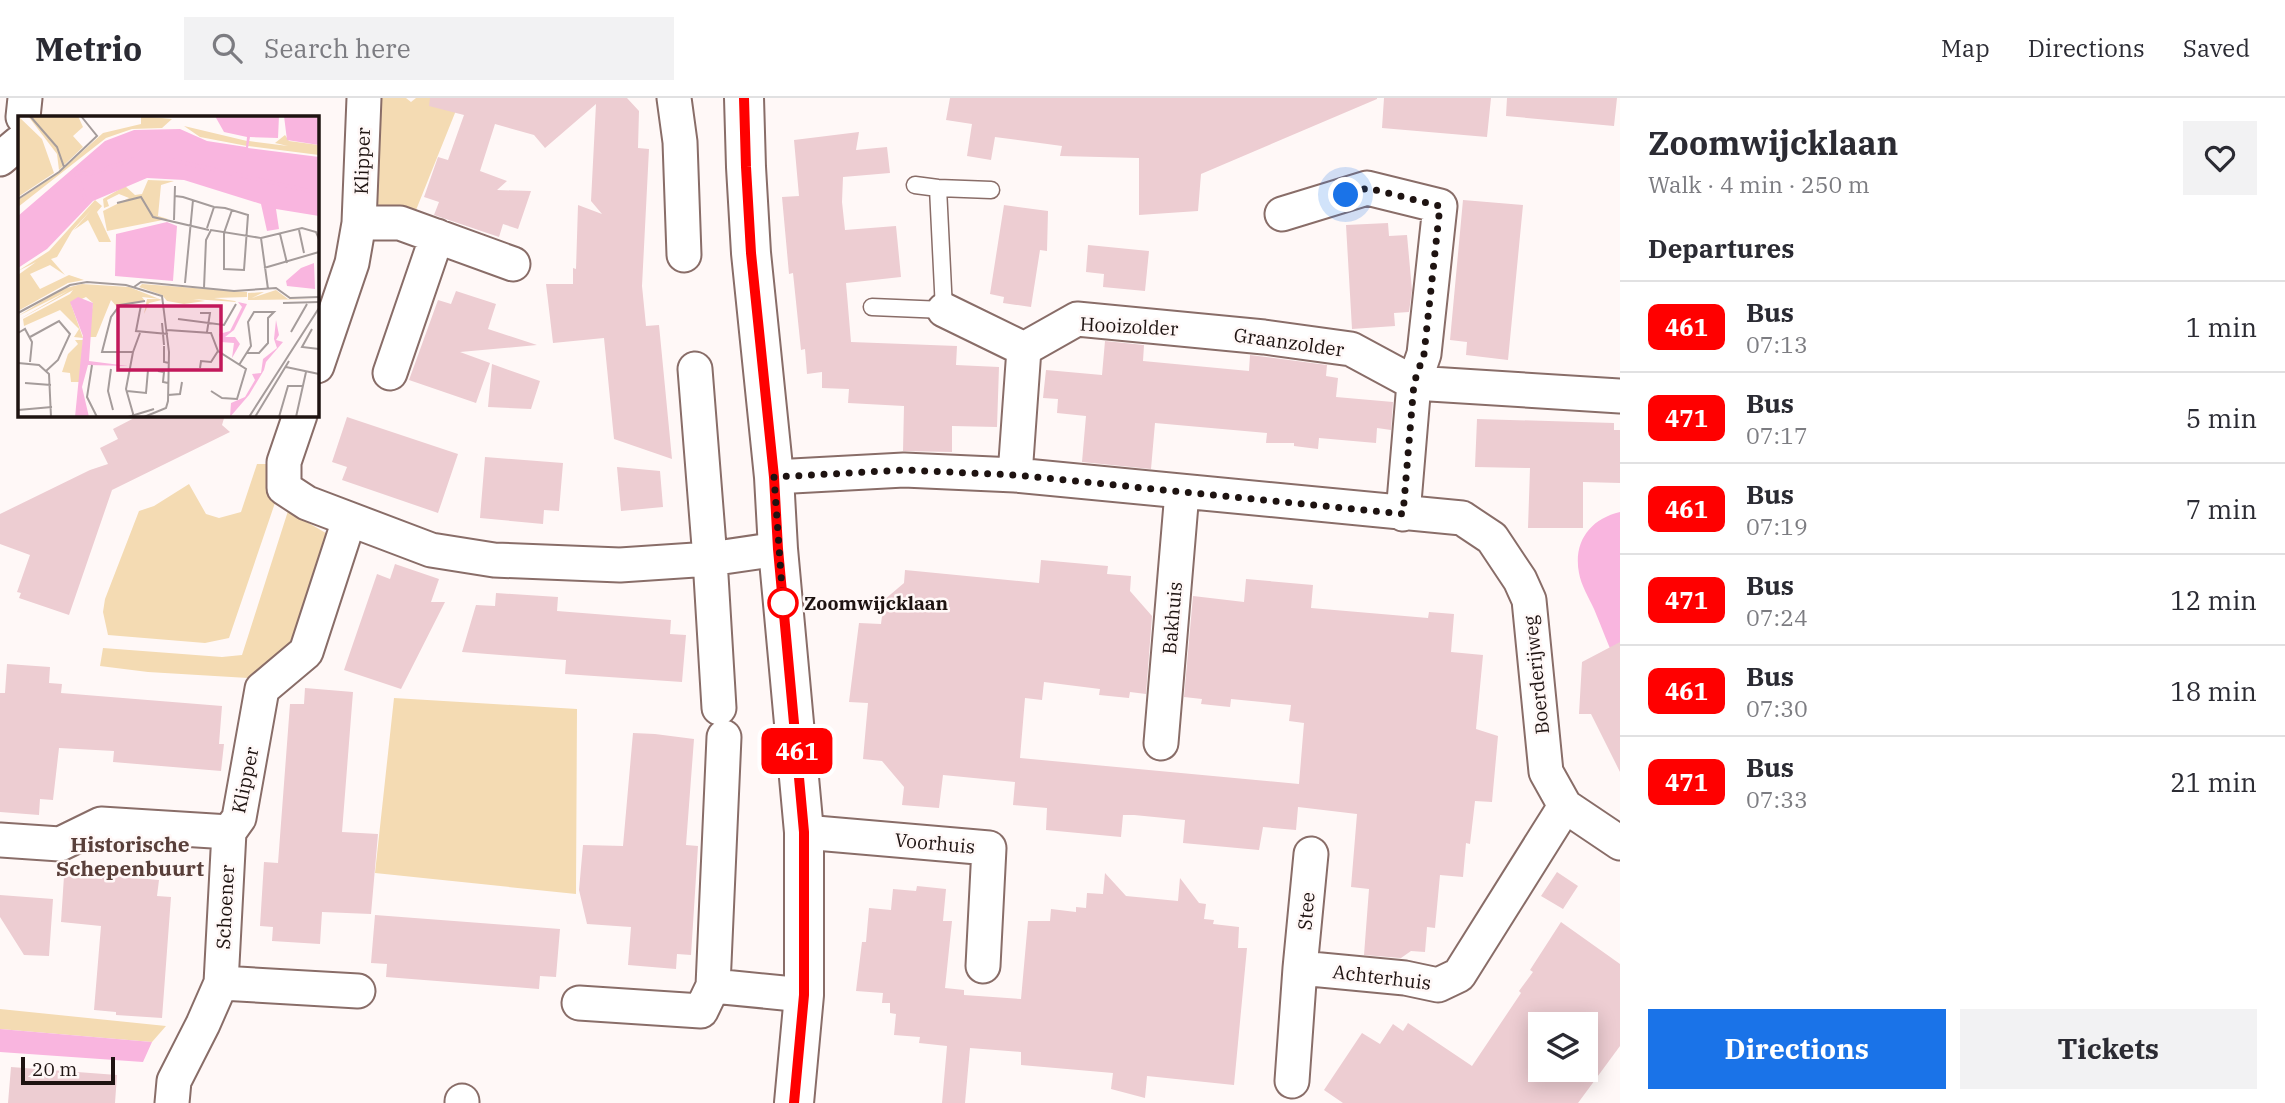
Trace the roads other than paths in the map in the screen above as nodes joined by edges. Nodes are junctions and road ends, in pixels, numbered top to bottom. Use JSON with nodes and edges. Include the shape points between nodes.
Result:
{"nodes":[{"id":1,"x":24,"y":98,"type":"edge"},
{"id":2,"x":364,"y":98,"type":"edge"},
{"id":3,"x":674,"y":98,"type":"edge"},
{"id":4,"x":744,"y":98,"type":"edge"},
{"id":5,"x":23,"y":116,"type":"edge"},
{"id":6,"x":18,"y":144,"type":"edge"},
{"id":7,"x":0,"y":159,"type":"edge"},
{"id":8,"x":915,"y":185,"type":"dead end"},
{"id":9,"x":938,"y":188,"type":"junction"},
{"id":10,"x":991,"y":190,"type":"dead end"},
{"id":11,"x":1282,"y":214,"type":"dead end"},
{"id":12,"x":359,"y":223,"type":"junction"},
{"id":13,"x":437,"y":236,"type":"junction"},
{"id":14,"x":684,"y":255,"type":"dead end"},
{"id":15,"x":513,"y":264,"type":"dead end"},
{"id":16,"x":872,"y":307,"type":"dead end"},
{"id":17,"x":944,"y":310,"type":"junction"},
{"id":18,"x":1199,"y":331,"type":"joint"},
{"id":19,"x":1024,"y":349,"type":"junction"},
{"id":20,"x":318,"y":363,"type":"edge"},
{"id":21,"x":695,"y":369,"type":"dead end"},
{"id":22,"x":390,"y":373,"type":"dead end"},
{"id":23,"x":1414,"y":383,"type":"junction"},
{"id":24,"x":1620,"y":396,"type":"edge"},
{"id":25,"x":300,"y":416,"type":"edge"},
{"id":26,"x":1015,"y":475,"type":"junction"},
{"id":27,"x":774,"y":477,"type":"junction"},
{"id":28,"x":1182,"y":492,"type":"junction"},
{"id":29,"x":1403,"y":514,"type":"junction"},
{"id":30,"x":349,"y":520,"type":"junction"},
{"id":31,"x":778,"y":549,"type":"junction"},
{"id":32,"x":710,"y":559,"type":"junction"},
{"id":33,"x":1161,"y":743,"type":"dead end"},
{"id":34,"x":1565,"y":806,"type":"junction"},
{"id":35,"x":1615,"y":829,"type":"edge"},
{"id":36,"x":229,"y":832,"type":"junction"},
{"id":37,"x":804,"y":832,"type":"junction"},
{"id":38,"x":0,"y":840,"type":"edge"},
{"id":39,"x":1311,"y":853,"type":"dead end"},
{"id":40,"x":983,"y":966,"type":"dead end"},
{"id":41,"x":1300,"y":968,"type":"junction"},
{"id":42,"x":221,"y":983,"type":"junction"},
{"id":43,"x":713,"y":986,"type":"junction"},
{"id":44,"x":358,"y":991,"type":"dead end"},
{"id":45,"x":804,"y":995,"type":"junction"},
{"id":46,"x":579,"y":1003,"type":"dead end"},
{"id":47,"x":1292,"y":1081,"type":"dead end"},
{"id":48,"x":172,"y":1103,"type":"edge"},
{"id":49,"x":794,"y":1103,"type":"edge"}],
"edges":[{"from":1,"to":5,"type":"street"},
{"from":2,"to":12,"type":"street","name":"Klipper"},
{"from":3,"to":14,"type":"street"},
{"from":4,"to":27,"type":"street","via":[[751,253]]},
{"from":6,"to":7,"type":"street"},
{"from":8,"to":9,"type":"lane"},
{"from":9,"to":10,"type":"lane"},
{"from":9,"to":17,"type":"lane"},
{"from":11,"to":23,"type":"street","via":[[1367,188],[1440,206],[1424,354]]},
{"from":12,"to":13,"type":"street","name":"Klipper","via":[[400,223]]},
{"from":12,"to":20,"type":"street","name":"Klipper","via":[[352,263]]},
{"from":13,"to":15,"type":"street","name":"Klipper"},
{"from":13,"to":22,"type":"street"},
{"from":16,"to":17,"type":"lane"},
{"from":17,"to":19,"type":"street"},
{"from":18,"to":19,"type":"street","name":"Hooizolder","via":[[1077,319]]},
{"from":18,"to":23,"type":"street","name":"Graanzolder","via":[[1351,349]]},
{"from":19,"to":26,"type":"street"},
{"from":21,"to":32,"type":"street"},
{"from":23,"to":24,"type":"street","name":"Graanzolder"},
{"from":23,"to":29,"type":"street"},
{"from":25,"to":30,"type":"street","via":[[284,462],[284,488]]},
{"from":26,"to":27,"type":"street","name":"Boerderijweg","via":[[904,470]]},
{"from":26,"to":28,"type":"street","name":"Boerderijweg"},
{"from":27,"to":31,"type":"street"},
{"from":28,"to":29,"type":"street","name":"Boerderijweg"},
{"from":28,"to":33,"type":"street","name":"Bakhuis"},
{"from":29,"to":34,"type":"street","name":"Boerderijweg","via":[[1462,518],[1492,538],[1520,580],[1529,600],[1546,772]]},
{"from":30,"to":32,"type":"street","via":[[431,550],[494,560],[620,565]]},
{"from":30,"to":36,"type":"street","name":"Klipper","via":[[306,652],[262,689],[239,818]]},
{"from":31,"to":32,"type":"street"},
{"from":31,"to":37,"type":"street"},
{"from":32,"to":43,"type":"street","via":[[722,722]]},
{"from":34,"to":35,"type":"street","name":"Boerderijweg"},
{"from":34,"to":41,"type":"street","name":"Achterhuis","via":[[1459,975],[1438,985]]},
{"from":36,"to":38,"type":"street","name":"Klipper","via":[[101,824],[60,844]]},
{"from":36,"to":42,"type":"street","name":"Schoener"},
{"from":37,"to":40,"type":"street","name":"Voorhuis","via":[[989,848]]},
{"from":37,"to":45,"type":"street"},
{"from":39,"to":41,"type":"street","name":"Stee"},
{"from":41,"to":47,"type":"street"},
{"from":42,"to":44,"type":"street"},
{"from":42,"to":48,"type":"street","name":"Schoener","via":[[174,1081]]},
{"from":43,"to":45,"type":"street"},
{"from":43,"to":46,"type":"street","via":[[701,1011]]},
{"from":45,"to":49,"type":"street"}]}
